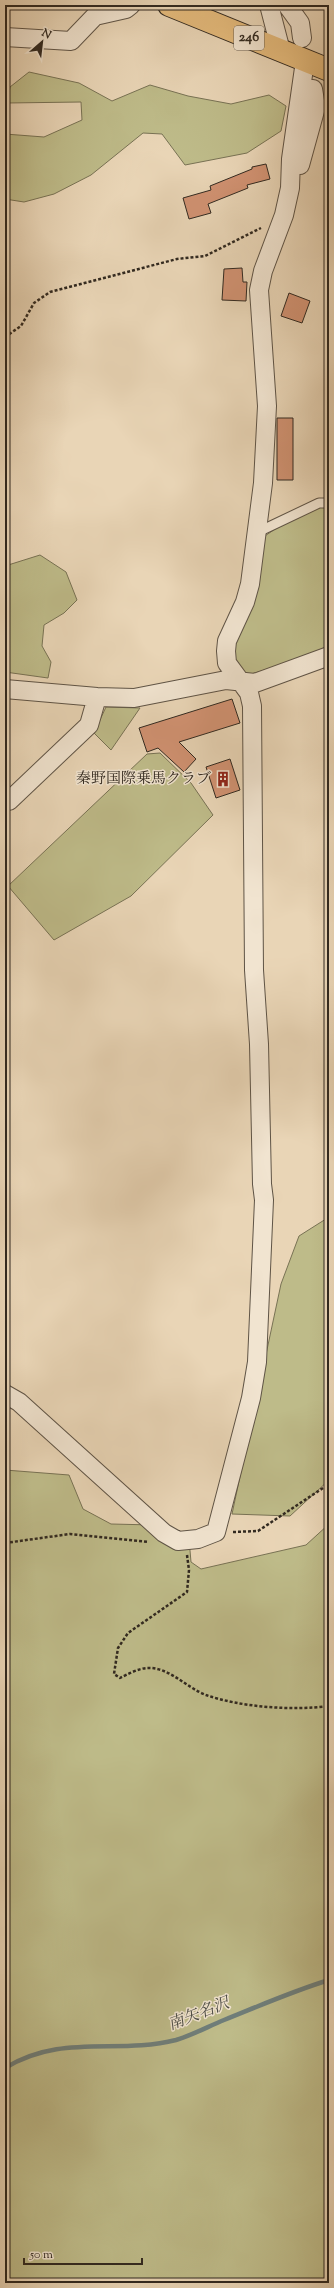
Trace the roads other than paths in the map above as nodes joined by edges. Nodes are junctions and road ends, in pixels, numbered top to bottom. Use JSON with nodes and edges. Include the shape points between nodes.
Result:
{"nodes":[{"id":1,"x":131,"y":5,"type":"edge"},
{"id":2,"x":169,"y":5,"type":"edge"},
{"id":3,"x":269,"y":5,"type":"edge"},
{"id":4,"x":287,"y":5,"type":"edge"},
{"id":5,"x":5,"y":37,"type":"edge"},
{"id":6,"x":302,"y":38,"type":"dead end"},
{"id":7,"x":281,"y":51,"type":"junction"},
{"id":8,"x":305,"y":61,"type":"junction"},
{"id":9,"x":329,"y":70,"type":"edge"},
{"id":10,"x":313,"y":89,"type":"dead end"},
{"id":11,"x":290,"y":181,"type":"junction"},
{"id":12,"x":329,"y":503,"type":"edge"},
{"id":13,"x":256,"y":534,"type":"junction"},
{"id":14,"x":329,"y":656,"type":"edge"},
{"id":15,"x":239,"y":681,"type":"junction"},
{"id":16,"x":5,"y":689,"type":"edge"},
{"id":17,"x":97,"y":697,"type":"junction"},
{"id":18,"x":5,"y":797,"type":"edge"},
{"id":19,"x":5,"y":1394,"type":"edge"}],
"edges":[{"from":1,"to":5,"type":"street","via":[[126,9],[95,16],[71,41]]},
{"from":2,"to":7,"type":"highway","number":"246"},
{"from":3,"to":7,"type":"street"},
{"from":4,"to":6,"type":"street","via":[[300,24]]},
{"from":7,"to":8,"type":"highway","number":"246"},
{"from":8,"to":9,"type":"highway","number":"246"},
{"from":8,"to":11,"type":"street"},
{"from":10,"to":11,"type":"street","via":[[316,107],[301,162]]},
{"from":11,"to":13,"type":"street","via":[[284,215],[263,271],[259,290],[267,406],[263,483]]},
{"from":12,"to":13,"type":"lane","via":[[319,504]]},
{"from":13,"to":15,"type":"street","via":[[246,602],[232,627],[226,651],[227,663]]},
{"from":14,"to":15,"type":"street","via":[[256,683]]},
{"from":15,"to":17,"type":"street","via":[[226,680],[134,698]]},
{"from":15,"to":19,"type":"street","via":[[249,693],[252,706],[254,970],[264,1200],[257,1362],[252,1398],[216,1532],[206,1537],[181,1541],[164,1533],[19,1402]]},
{"from":16,"to":17,"type":"street"},
{"from":17,"to":18,"type":"street","via":[[89,725],[9,801]]}]}
